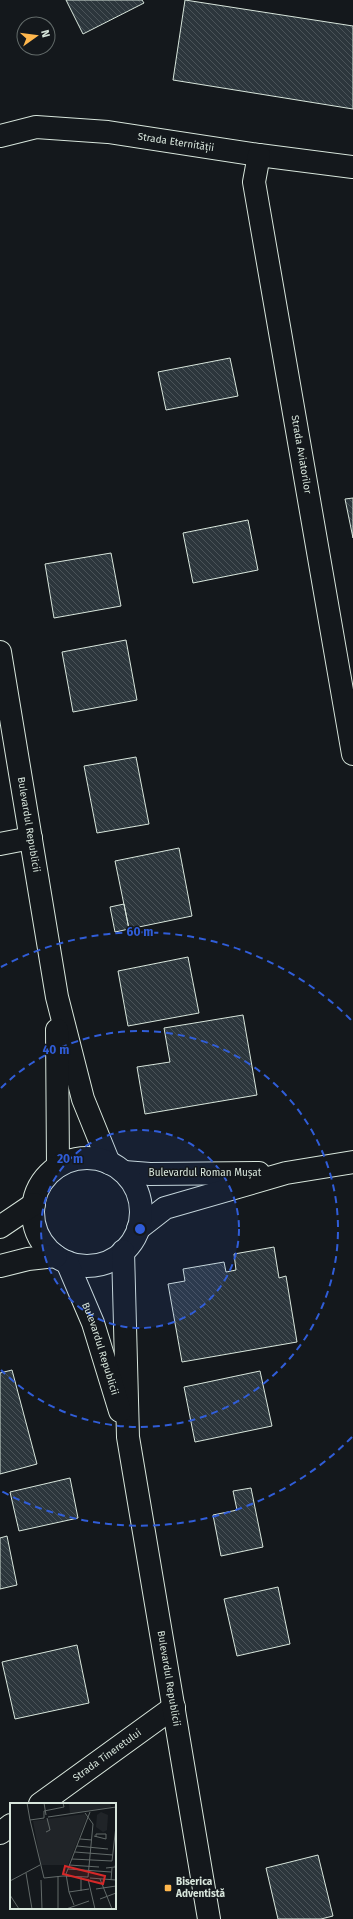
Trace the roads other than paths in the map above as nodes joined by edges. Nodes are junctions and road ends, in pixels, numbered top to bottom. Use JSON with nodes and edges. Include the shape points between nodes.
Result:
{"nodes":[{"id":1,"x":0,"y":136,"type":"edge"},
{"id":2,"x":259,"y":155,"type":"junction"},
{"id":3,"x":353,"y":167,"type":"edge"},
{"id":4,"x":0,"y":652,"type":"edge"},
{"id":5,"x":353,"y":754,"type":"edge"},
{"id":6,"x":31,"y":838,"type":"junction"},
{"id":7,"x":0,"y":844,"type":"edge"},
{"id":8,"x":57,"y":997,"type":"junction"},
{"id":9,"x":353,"y":1162,"type":"edge"},
{"id":10,"x":58,"y":1166,"type":"junction"},
{"id":11,"x":116,"y":1167,"type":"junction"},
{"id":12,"x":286,"y":1173,"type":"junction"},
{"id":13,"x":34,"y":1204,"type":"junction"},
{"id":14,"x":0,"y":1227,"type":"edge"},
{"id":15,"x":138,"y":1229,"type":"junction"},
{"id":16,"x":123,"y":1251,"type":"junction"},
{"id":17,"x":61,"y":1259,"type":"junction"},
{"id":18,"x":0,"y":1266,"type":"edge"},
{"id":19,"x":128,"y":1437,"type":"junction"},
{"id":20,"x":174,"y":1707,"type":"junction"},
{"id":21,"x":41,"y":1803,"type":"edge"},
{"id":22,"x":10,"y":1826,"type":"edge"},
{"id":23,"x":0,"y":1833,"type":"edge"},
{"id":24,"x":209,"y":1919,"type":"edge"}],
"edges":[{"from":1,"to":2,"type":"main road","name":"Strada Eternității","via":[[36,127],[108,132]]},
{"from":2,"to":3,"type":"main road","name":"Strada Eternității"},
{"from":2,"to":5,"type":"main road","name":"Strada Aviatorilor","via":[[254,182]]},
{"from":4,"to":6,"type":"main road","name":"Bulevardul Republicii"},
{"from":6,"to":7,"type":"main road"},
{"from":6,"to":8,"type":"main road","name":"Bulevardul Republicii"},
{"from":8,"to":10,"type":"main road","name":"Bulevardul Republicii"},
{"from":8,"to":11,"type":"main road","name":"Bulevardul Republicii","via":[[83,1099]]},
{"from":9,"to":12,"type":"main road","name":"Bulevardul Roman Mușat"},
{"from":10,"to":11,"type":"main road","via":[[70,1160],[96,1158]]},
{"from":10,"to":13,"type":"main road","via":[[46,1176],[38,1189]]},
{"from":11,"to":12,"type":"main road","name":"Bulevardul Roman Mușat","via":[[150,1174]]},
{"from":11,"to":15,"type":"main road","via":[[133,1184],[139,1199]]},
{"from":12,"to":15,"type":"main road","name":"Bulevardul Roman Mușat","via":[[165,1208]]},
{"from":13,"to":14,"type":"main road"},
{"from":13,"to":17,"type":"main road","via":[[33,1219],[37,1233],[45,1246]]},
{"from":15,"to":16,"type":"main road"},
{"from":16,"to":17,"type":"main road","via":[[110,1260],[96,1265],[81,1265]]},
{"from":16,"to":19,"type":"main road","name":"Bulevardul Republicii"},
{"from":17,"to":18,"type":"main road","via":[[28,1259]]},
{"from":17,"to":19,"type":"main road","name":"Bulevardul Republicii","via":[[93,1323]]},
{"from":19,"to":20,"type":"main road","name":"Bulevardul Republicii"},
{"from":20,"to":21,"type":"main road","name":"Strada Tineretului"},
{"from":20,"to":24,"type":"main road","name":"Bulevardul Republicii"},
{"from":22,"to":23,"type":"main road"}]}
